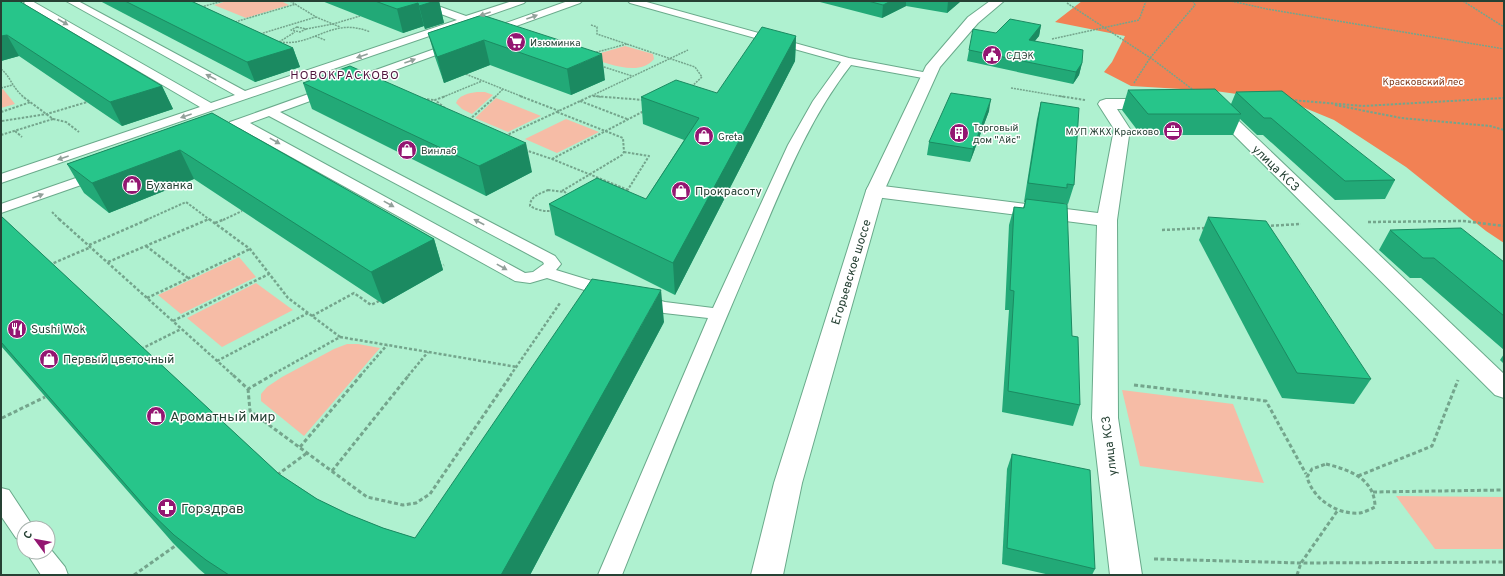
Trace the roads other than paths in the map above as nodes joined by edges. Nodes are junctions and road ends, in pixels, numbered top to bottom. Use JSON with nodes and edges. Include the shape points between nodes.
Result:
{"nodes":[{"id":1,"x":70,"y":1,"type":"edge"},
{"id":2,"x":415,"y":1,"type":"edge"},
{"id":3,"x":522,"y":1,"type":"edge"},
{"id":4,"x":577,"y":1,"type":"edge"},
{"id":5,"x":633,"y":1,"type":"edge"},
{"id":6,"x":998,"y":1,"type":"edge"},
{"id":7,"x":29,"y":2,"type":"edge"},
{"id":8,"x":468,"y":20,"type":"junction"},
{"id":9,"x":481,"y":36,"type":"edge"},
{"id":10,"x":467,"y":41,"type":"edge"},
{"id":11,"x":848,"y":61,"type":"junction"},
{"id":12,"x":928,"y":76,"type":"junction"},
{"id":13,"x":246,"y":96,"type":"junction"},
{"id":14,"x":1204,"y":103,"type":"edge"},
{"id":15,"x":1166,"y":104,"type":"edge"},
{"id":16,"x":210,"y":108,"type":"junction"},
{"id":17,"x":270,"y":112,"type":"junction"},
{"id":18,"x":240,"y":123,"type":"junction"},
{"id":19,"x":222,"y":129,"type":"edge"},
{"id":20,"x":112,"y":169,"type":"edge"},
{"id":21,"x":1,"y":179,"type":"edge"},
{"id":22,"x":875,"y":192,"type":"junction"},
{"id":23,"x":1,"y":209,"type":"edge"},
{"id":24,"x":1107,"y":220,"type":"junction"},
{"id":25,"x":544,"y":272,"type":"junction"},
{"id":26,"x":718,"y":314,"type":"junction"},
{"id":27,"x":1504,"y":389,"type":"edge"},
{"id":28,"x":1,"y":498,"type":"edge"},
{"id":29,"x":16,"y":520,"type":"edge"},
{"id":30,"x":44,"y":560,"type":"edge"},
{"id":31,"x":1125,"y":567,"type":"edge"},
{"id":32,"x":56,"y":575,"type":"edge"},
{"id":33,"x":610,"y":575,"type":"edge"},
{"id":34,"x":767,"y":575,"type":"edge"}],
"edges":[{"from":13,"to":1,"type":"lane","one_way":true},
{"from":2,"to":8,"type":"lane"},
{"from":3,"to":8,"type":"lane","one_way":true},
{"from":9,"to":4,"type":"lane","one_way":true},
{"from":5,"to":11,"type":"lane"},
{"from":6,"to":12,"type":"street","name":"Егорьевское шоссе","via":[[973,20],[933,66]]},
{"from":7,"to":16,"type":"lane","one_way":true},
{"from":8,"to":13,"type":"lane","one_way":true},
{"from":17,"to":10,"type":"lane","one_way":true},
{"from":11,"to":12,"type":"lane"},
{"from":11,"to":26,"type":"lane","via":[[837,73],[804,126]]},
{"from":12,"to":22,"type":"street","name":"Егорьевское шоссе"},
{"from":13,"to":16,"type":"lane"},
{"from":14,"to":27,"type":"street","name":"улица КСЗ"},
{"from":15,"to":24,"type":"street","name":"улица КСЗ","via":[[1114,104],[1122,129]]},
{"from":16,"to":21,"type":"lane","one_way":true},
{"from":17,"to":18,"type":"lane"},
{"from":25,"to":17,"type":"lane","one_way":true,"via":[[553,264],[549,259]]},
{"from":18,"to":19,"type":"lane"},
{"from":18,"to":25,"type":"lane","one_way":true,"via":[[521,277],[530,279]]},
{"from":23,"to":20,"type":"lane","one_way":true},
{"from":22,"to":24,"type":"street"},
{"from":22,"to":34,"type":"street","name":"Егорьевское шоссе","via":[[788,483]]},
{"from":24,"to":31,"type":"street","name":"улица КСЗ","via":[[1105,418]]},
{"from":25,"to":26,"type":"lane","via":[[664,307]]},
{"from":26,"to":33,"type":"lane"},
{"from":28,"to":29,"type":"lane"},
{"from":30,"to":32,"type":"lane"}]}
